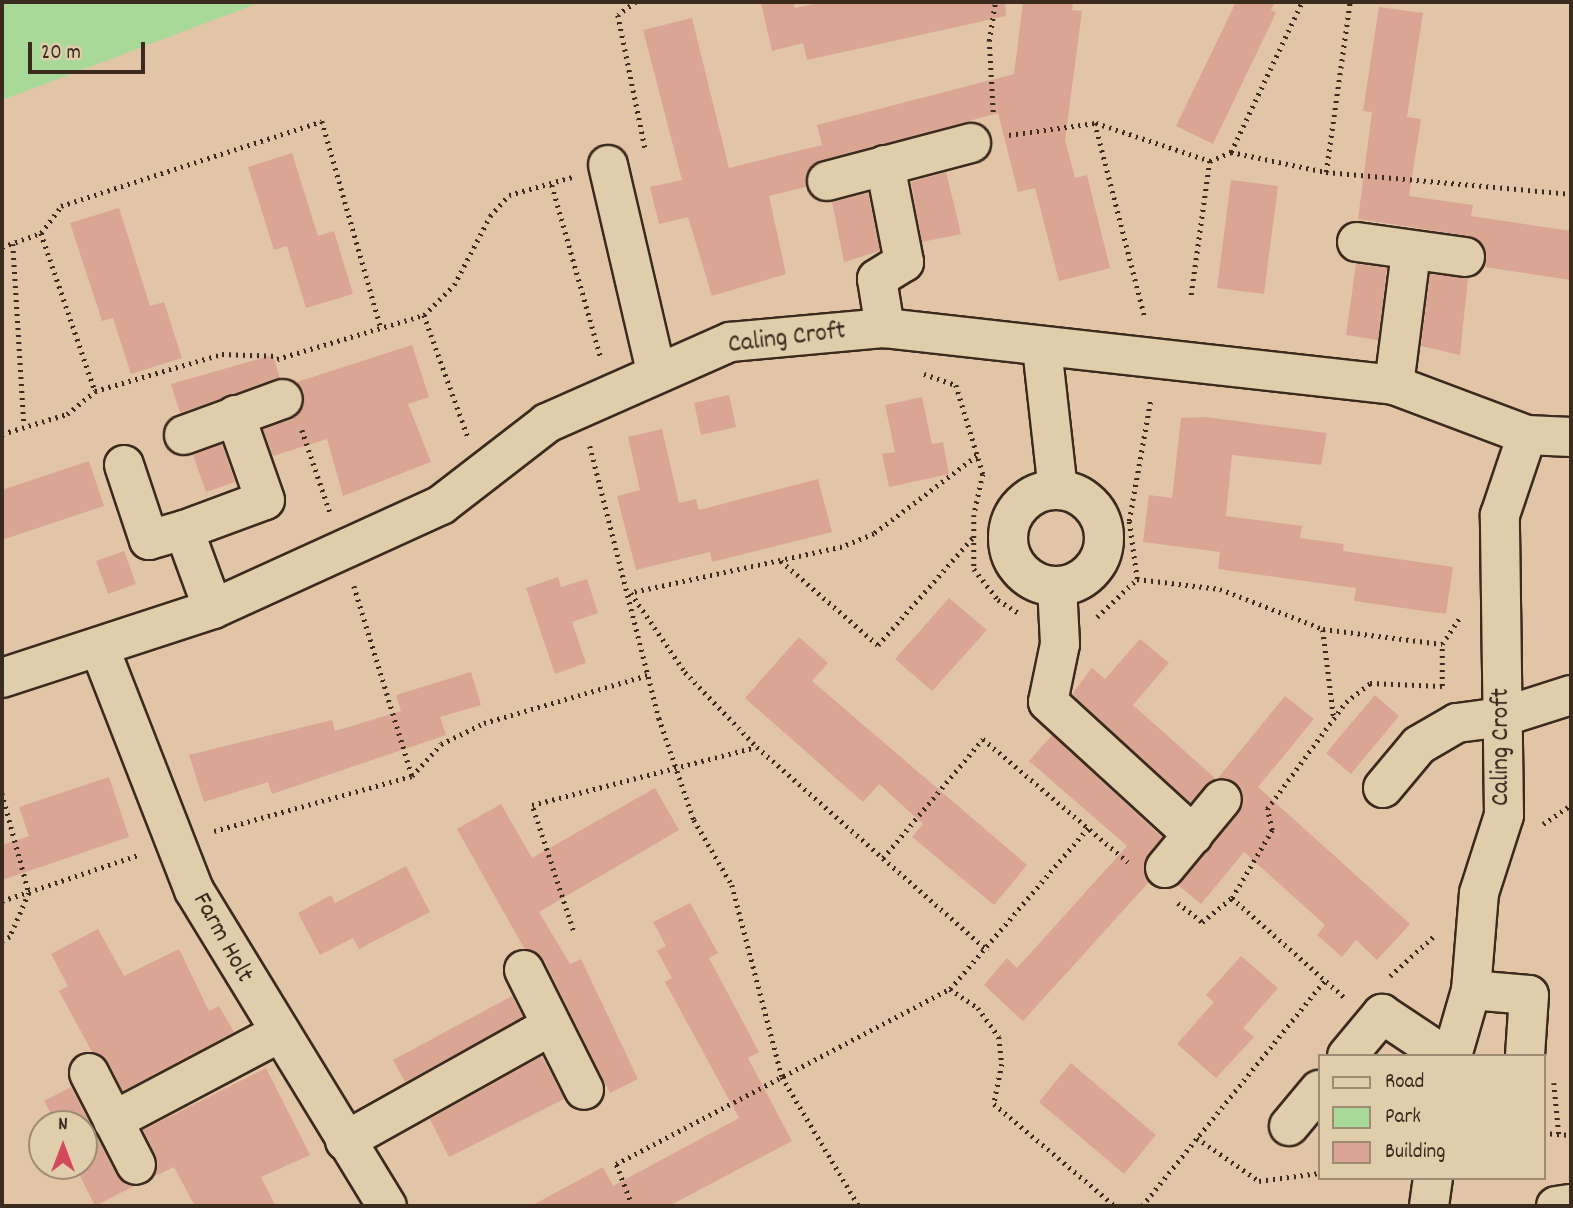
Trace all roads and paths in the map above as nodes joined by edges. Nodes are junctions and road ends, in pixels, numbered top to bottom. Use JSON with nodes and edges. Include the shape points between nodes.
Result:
{"nodes":[{"id":1,"x":636,"y":2,"type":"edge"},
{"id":2,"x":995,"y":2,"type":"edge"},
{"id":3,"x":1303,"y":2,"type":"edge"},
{"id":4,"x":1350,"y":2,"type":"edge"},
{"id":5,"x":1095,"y":123,"type":"junction"},
{"id":6,"x":982,"y":140,"type":"junction"},
{"id":7,"x":1231,"y":152,"type":"junction"},
{"id":8,"x":1210,"y":161,"type":"junction"},
{"id":9,"x":608,"y":165,"type":"junction"},
{"id":10,"x":885,"y":165,"type":"junction"},
{"id":11,"x":1326,"y":172,"type":"junction"},
{"id":12,"x":827,"y":181,"type":"dead end"},
{"id":13,"x":552,"y":185,"type":"junction"},
{"id":14,"x":1571,"y":194,"type":"edge"},
{"id":15,"x":41,"y":233,"type":"junction"},
{"id":16,"x":1357,"y":242,"type":"dead end"},
{"id":17,"x":13,"y":244,"type":"junction"},
{"id":18,"x":2,"y":247,"type":"edge"},
{"id":19,"x":1411,"y":253,"type":"junction"},
{"id":20,"x":1465,"y":257,"type":"dead end"},
{"id":21,"x":1191,"y":298,"type":"dead end"},
{"id":22,"x":424,"y":315,"type":"junction"},
{"id":23,"x":381,"y":328,"type":"junction"},
{"id":24,"x":885,"y":328,"type":"junction"},
{"id":25,"x":1042,"y":348,"type":"junction"},
{"id":26,"x":1158,"y":362,"type":"junction"},
{"id":27,"x":656,"y":371,"type":"junction"},
{"id":28,"x":916,"y":372,"type":"dead end"},
{"id":29,"x":1394,"y":385,"type":"junction"},
{"id":30,"x":95,"y":391,"type":"junction"},
{"id":31,"x":283,"y":399,"type":"dead end"},
{"id":32,"x":579,"y":408,"type":"junction"},
{"id":33,"x":235,"y":415,"type":"junction"},
{"id":34,"x":24,"y":426,"type":"junction"},
{"id":35,"x":2,"y":434,"type":"edge"},
{"id":36,"x":184,"y":435,"type":"dead end"},
{"id":37,"x":1527,"y":435,"type":"junction"},
{"id":38,"x":1571,"y":438,"type":"edge"},
{"id":39,"x":977,"y":456,"type":"junction"},
{"id":40,"x":124,"y":465,"type":"dead end"},
{"id":41,"x":481,"y":474,"type":"junction"},
{"id":42,"x":1058,"y":490,"type":"junction"},
{"id":43,"x":184,"y":530,"type":"junction"},
{"id":44,"x":974,"y":536,"type":"junction"},
{"id":45,"x":780,"y":560,"type":"junction"},
{"id":46,"x":1137,"y":579,"type":"junction"},
{"id":47,"x":1057,"y":586,"type":"junction"},
{"id":48,"x":631,"y":593,"type":"junction"},
{"id":49,"x":1501,"y":594,"type":"junction"},
{"id":50,"x":213,"y":609,"type":"junction"},
{"id":51,"x":1059,"y":624,"type":"junction"},
{"id":52,"x":1323,"y":629,"type":"junction"},
{"id":53,"x":100,"y":649,"type":"junction"},
{"id":54,"x":648,"y":675,"type":"junction"},
{"id":55,"x":2,"y":678,"type":"edge"},
{"id":56,"x":1571,"y":695,"type":"edge"},
{"id":57,"x":1502,"y":718,"type":"junction"},
{"id":58,"x":1334,"y":719,"type":"dead end"},
{"id":59,"x":757,"y":747,"type":"junction"},
{"id":60,"x":675,"y":764,"type":"junction"},
{"id":61,"x":1383,"y":788,"type":"dead end"},
{"id":62,"x":2,"y":793,"type":"edge"},
{"id":63,"x":1222,"y":799,"type":"dead end"},
{"id":64,"x":1088,"y":828,"type":"dead end"},
{"id":65,"x":1193,"y":835,"type":"junction"},
{"id":66,"x":180,"y":841,"type":"junction"},
{"id":67,"x":1165,"y":868,"type":"dead end"},
{"id":68,"x":29,"y":893,"type":"junction"},
{"id":69,"x":1479,"y":893,"type":"junction"},
{"id":70,"x":1232,"y":898,"type":"dead end"},
{"id":71,"x":2,"y":901,"type":"edge"},
{"id":72,"x":573,"y":930,"type":"dead end"},
{"id":73,"x":2,"y":941,"type":"edge"},
{"id":74,"x":988,"y":951,"type":"junction"},
{"id":75,"x":524,"y":970,"type":"dead end"},
{"id":76,"x":1325,"y":979,"type":"junction"},
{"id":77,"x":1386,"y":979,"type":"dead end"},
{"id":78,"x":950,"y":989,"type":"junction"},
{"id":79,"x":1471,"y":990,"type":"junction"},
{"id":80,"x":1354,"y":1005,"type":"dead end"},
{"id":81,"x":551,"y":1026,"type":"junction"},
{"id":82,"x":277,"y":1034,"type":"junction"},
{"id":83,"x":1349,"y":1054,"type":"edge"},
{"id":84,"x":1442,"y":1054,"type":"edge"},
{"id":85,"x":1453,"y":1054,"type":"edge"},
{"id":86,"x":1537,"y":1054,"type":"edge"},
{"id":87,"x":89,"y":1073,"type":"dead end"},
{"id":88,"x":782,"y":1077,"type":"junction"},
{"id":89,"x":1545,"y":1086,"type":"edge"},
{"id":90,"x":584,"y":1090,"type":"dead end"},
{"id":91,"x":1318,"y":1091,"type":"edge"},
{"id":92,"x":113,"y":1121,"type":"junction"},
{"id":93,"x":1289,"y":1126,"type":"dead end"},
{"id":94,"x":1545,"y":1133,"type":"edge"},
{"id":95,"x":1559,"y":1135,"type":"junction"},
{"id":96,"x":1571,"y":1135,"type":"edge"},
{"id":97,"x":1197,"y":1138,"type":"junction"},
{"id":98,"x":345,"y":1140,"type":"junction"},
{"id":99,"x":136,"y":1165,"type":"dead end"},
{"id":100,"x":1318,"y":1173,"type":"edge"},
{"id":101,"x":1433,"y":1180,"type":"edge"},
{"id":102,"x":1571,"y":1204,"type":"edge"},
{"id":103,"x":387,"y":1206,"type":"edge"},
{"id":104,"x":632,"y":1206,"type":"edge"},
{"id":105,"x":859,"y":1206,"type":"edge"},
{"id":106,"x":1115,"y":1206,"type":"edge"},
{"id":107,"x":1142,"y":1206,"type":"edge"},
{"id":108,"x":1429,"y":1206,"type":"edge"},
{"id":109,"x":1556,"y":1206,"type":"edge"}],
"edges":[{"from":1,"to":9,"type":"path","via":[[618,15],[645,149],[642,156]]},
{"from":2,"to":6,"type":"path"},
{"from":3,"to":7,"type":"path"},
{"from":4,"to":11,"type":"path"},
{"from":5,"to":6,"type":"path"},
{"from":5,"to":8,"type":"path"},
{"from":5,"to":26,"type":"path"},
{"from":6,"to":10,"type":"street"},
{"from":7,"to":8,"type":"path"},
{"from":7,"to":11,"type":"path"},
{"from":8,"to":21,"type":"path"},
{"from":9,"to":13,"type":"path"},
{"from":9,"to":27,"type":"street"},
{"from":10,"to":12,"type":"street"},
{"from":10,"to":24,"type":"street","via":[[904,262],[877,279]]},
{"from":11,"to":14,"type":"path"},
{"from":13,"to":22,"type":"path","via":[[509,195],[490,216],[454,285]]},
{"from":13,"to":32,"type":"path"},
{"from":15,"to":17,"type":"path"},
{"from":15,"to":23,"type":"path","via":[[61,206],[322,121]]},
{"from":15,"to":30,"type":"path"},
{"from":16,"to":19,"type":"street"},
{"from":17,"to":18,"type":"path"},
{"from":17,"to":34,"type":"path"},
{"from":19,"to":20,"type":"street"},
{"from":19,"to":29,"type":"street"},
{"from":22,"to":23,"type":"path"},
{"from":22,"to":41,"type":"path"},
{"from":23,"to":30,"type":"path","via":[[279,357],[222,354]]},
{"from":24,"to":25,"type":"street","name":"Caling Croft"},
{"from":24,"to":27,"type":"street","name":"Caling Croft","via":[[730,342]]},
{"from":25,"to":26,"type":"street","name":"Caling Croft"},
{"from":25,"to":42,"type":"street"},
{"from":26,"to":29,"type":"street","name":"Caling Croft"},
{"from":26,"to":46,"type":"path","via":[[1129,521]]},
{"from":27,"to":32,"type":"street","name":"Caling Croft"},
{"from":28,"to":39,"type":"path","via":[[956,385]]},
{"from":29,"to":37,"type":"street","name":"Caling Croft"},
{"from":30,"to":34,"type":"path","via":[[67,414]]},
{"from":31,"to":33,"type":"street"},
{"from":32,"to":41,"type":"street"},
{"from":32,"to":48,"type":"path"},
{"from":33,"to":36,"type":"street"},
{"from":33,"to":43,"type":"street","via":[[265,500]]},
{"from":34,"to":35,"type":"path"},
{"from":37,"to":38,"type":"street","name":"Caling Croft"},
{"from":37,"to":49,"type":"street","name":"Caling Croft","via":[[1500,515]]},
{"from":39,"to":44,"type":"path","via":[[983,474]]},
{"from":39,"to":45,"type":"path","via":[[874,534]]},
{"from":40,"to":43,"type":"street","via":[[149,540]]},
{"from":41,"to":50,"type":"street","via":[[441,505]]},
{"from":42,"to":47,"type":"street","via":[[1089,502],[1105,536],[1091,572]]},
{"from":42,"to":47,"type":"street","via":[[1019,508],[1008,536],[1026,576]]},
{"from":43,"to":50,"type":"street"},
{"from":44,"to":45,"type":"path","via":[[878,645]]},
{"from":44,"to":51,"type":"path","via":[[974,569],[998,600],[1026,618]]},
{"from":45,"to":48,"type":"path"},
{"from":46,"to":51,"type":"path","via":[[1102,616]]},
{"from":46,"to":52,"type":"path","via":[[1220,589]]},
{"from":47,"to":51,"type":"street"},
{"from":48,"to":54,"type":"path"},
{"from":48,"to":59,"type":"path","via":[[685,673]]},
{"from":49,"to":52,"type":"path","via":[[1476,592],[1442,644]]},
{"from":49,"to":57,"type":"street","name":"Caling Croft"},
{"from":50,"to":53,"type":"street"},
{"from":51,"to":65,"type":"street","via":[[1048,702]]},
{"from":52,"to":58,"type":"path"},
{"from":53,"to":55,"type":"street"},
{"from":53,"to":66,"type":"street","name":"Farm Holt"},
{"from":54,"to":60,"type":"path"},
{"from":54,"to":66,"type":"path","via":[[484,723],[441,744],[412,776]]},
{"from":56,"to":57,"type":"street"},
{"from":57,"to":61,"type":"street","via":[[1457,723],[1419,745]]},
{"from":57,"to":69,"type":"street","name":"Caling Croft","via":[[1504,815]]},
{"from":59,"to":60,"type":"path"},
{"from":59,"to":74,"type":"path"},
{"from":60,"to":72,"type":"path","via":[[533,806]]},
{"from":60,"to":88,"type":"path","via":[[694,820],[732,885]]},
{"from":62,"to":68,"type":"path"},
{"from":63,"to":65,"type":"street"},
{"from":64,"to":74,"type":"path"},
{"from":65,"to":67,"type":"street"},
{"from":66,"to":68,"type":"path"},
{"from":66,"to":82,"type":"street","name":"Farm Holt","via":[[194,890]]},
{"from":68,"to":71,"type":"path"},
{"from":68,"to":73,"type":"path","via":[[10,936]]},
{"from":69,"to":77,"type":"path"},
{"from":69,"to":79,"type":"street","name":"Caling Croft"},
{"from":70,"to":76,"type":"path"},
{"from":74,"to":78,"type":"path"},
{"from":75,"to":81,"type":"street"},
{"from":76,"to":80,"type":"path"},
{"from":76,"to":97,"type":"path"},
{"from":78,"to":88,"type":"path"},
{"from":78,"to":106,"type":"path","via":[[978,1008],[999,1037],[1003,1064],[994,1104]]},
{"from":79,"to":85,"type":"street","name":"Caling Croft"},
{"from":79,"to":86,"type":"street","via":[[1529,995]]},
{"from":81,"to":90,"type":"street"},
{"from":81,"to":98,"type":"street"},
{"from":82,"to":92,"type":"street"},
{"from":82,"to":98,"type":"street","name":"Farm Holt"},
{"from":83,"to":84,"type":"street","via":[[1382,1014]]},
{"from":87,"to":92,"type":"street"},
{"from":88,"to":104,"type":"path","via":[[616,1164]]},
{"from":88,"to":105,"type":"path"},
{"from":89,"to":95,"type":"path"},
{"from":91,"to":93,"type":"street"},
{"from":92,"to":99,"type":"street"},
{"from":94,"to":95,"type":"path"},
{"from":95,"to":96,"type":"path"},
{"from":97,"to":100,"type":"path","via":[[1259,1181]]},
{"from":97,"to":107,"type":"path"},
{"from":98,"to":103,"type":"street","name":"Farm Holt"},
{"from":101,"to":108,"type":"street"},
{"from":102,"to":109,"type":"street"}]}
